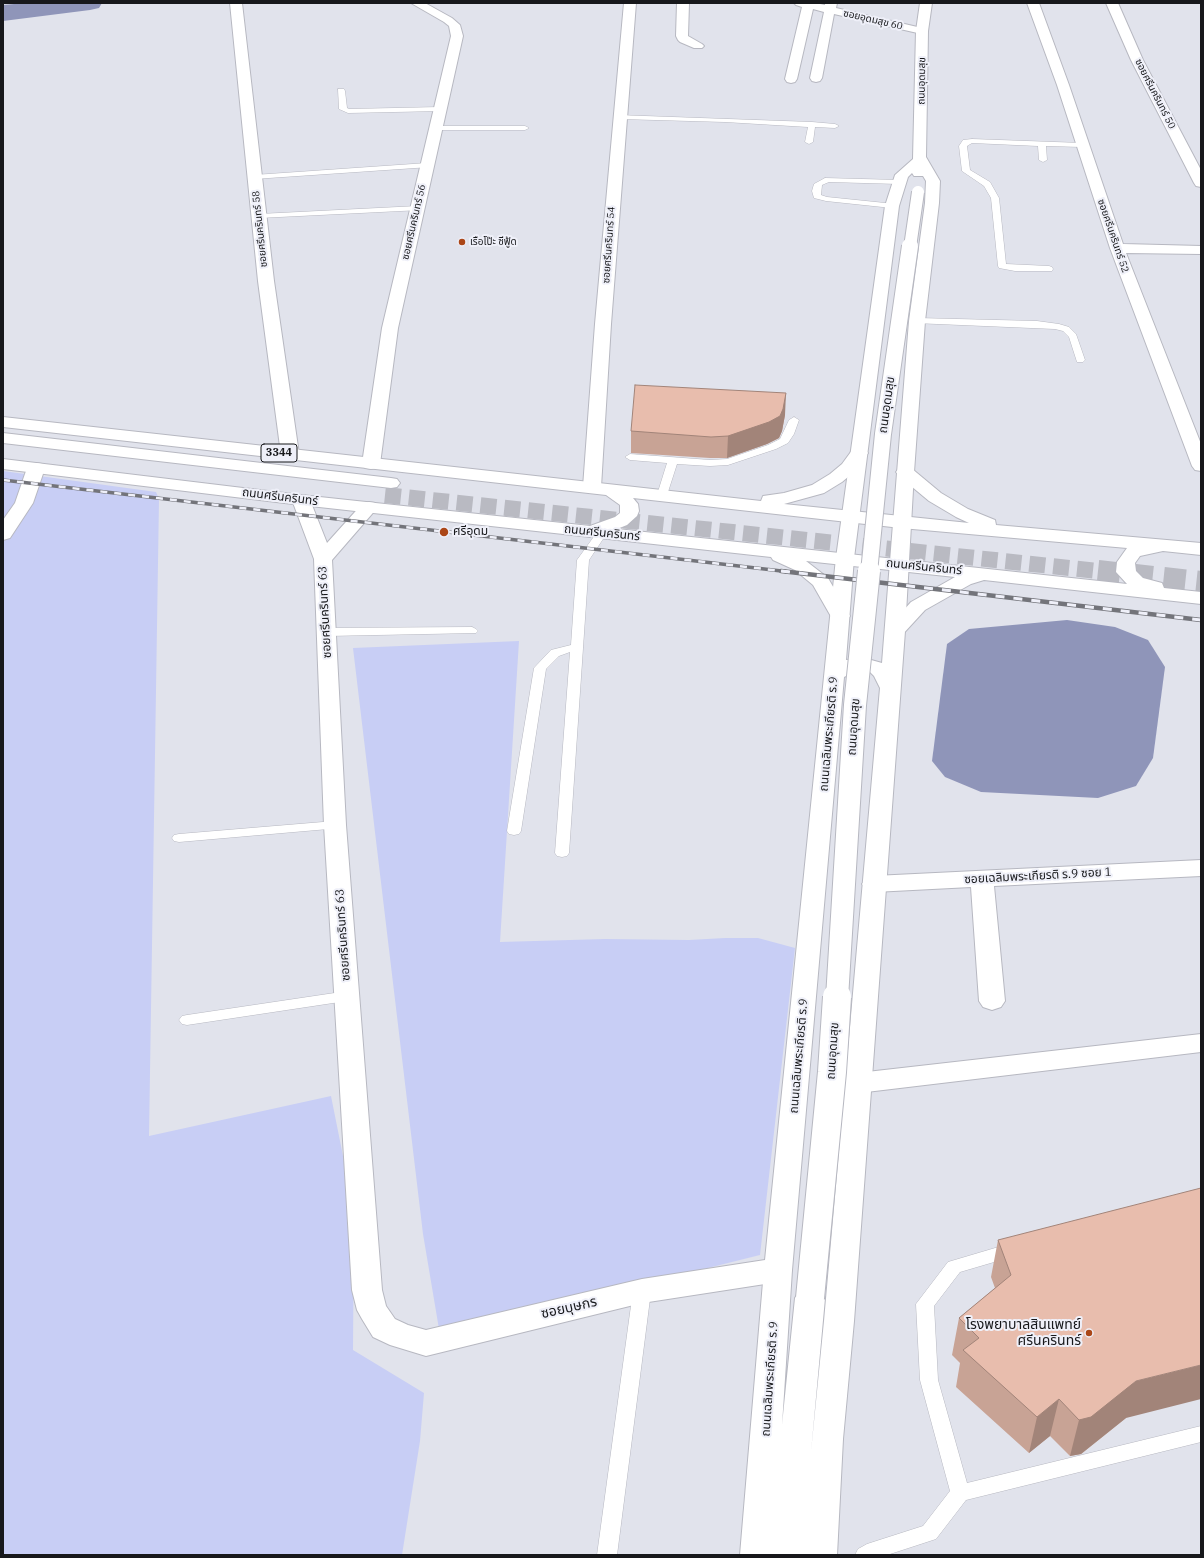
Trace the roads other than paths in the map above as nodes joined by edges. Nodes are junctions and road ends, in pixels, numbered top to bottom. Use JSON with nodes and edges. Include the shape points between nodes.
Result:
{"nodes":[{"id":1,"x":236,"y":3,"type":"edge"},
{"id":2,"x":417,"y":3,"type":"edge"},
{"id":3,"x":630,"y":3,"type":"edge"},
{"id":4,"x":683,"y":3,"type":"edge"},
{"id":5,"x":926,"y":3,"type":"edge"},
{"id":6,"x":1033,"y":3,"type":"edge"},
{"id":7,"x":1112,"y":3,"type":"edge"},
{"id":8,"x":804,"y":4,"type":"edge"},
{"id":9,"x":831,"y":7,"type":"edge"},
{"id":10,"x":922,"y":31,"type":"junction"},
{"id":11,"x":698,"y":46,"type":"dead end"},
{"id":12,"x":816,"y":78,"type":"dead end"},
{"id":13,"x":791,"y":79,"type":"dead end"},
{"id":14,"x":341,"y":91,"type":"dead end"},
{"id":15,"x":440,"y":109,"type":"junction"},
{"id":16,"x":620,"y":118,"type":"junction"},
{"id":17,"x":812,"y":124,"type":"junction"},
{"id":18,"x":835,"y":126,"type":"dead end"},
{"id":19,"x":436,"y":128,"type":"junction"},
{"id":20,"x":525,"y":128,"type":"dead end"},
{"id":21,"x":809,"y":142,"type":"dead end"},
{"id":22,"x":1042,"y":144,"type":"junction"},
{"id":23,"x":1082,"y":145,"type":"junction"},
{"id":24,"x":920,"y":159,"type":"junction"},
{"id":25,"x":1042,"y":160,"type":"dead end"},
{"id":26,"x":427,"y":165,"type":"junction"},
{"id":27,"x":254,"y":177,"type":"junction"},
{"id":28,"x":899,"y":182,"type":"junction"},
{"id":29,"x":1201,"y":183,"type":"edge"},
{"id":30,"x":892,"y":206,"type":"junction"},
{"id":31,"x":418,"y":208,"type":"junction"},
{"id":32,"x":259,"y":216,"type":"junction"},
{"id":33,"x":1117,"y":248,"type":"junction"},
{"id":34,"x":1201,"y":250,"type":"edge"},
{"id":35,"x":1049,"y":269,"type":"dead end"},
{"id":36,"x":917,"y":321,"type":"junction"},
{"id":37,"x":1080,"y":360,"type":"dead end"},
{"id":38,"x":870,"y":368,"type":"junction"},
{"id":39,"x":914,"y":371,"type":"junction"},
{"id":40,"x":794,"y":420,"type":"dead end"},
{"id":41,"x":3,"y":422,"type":"edge"},
{"id":42,"x":3,"y":438,"type":"edge"},
{"id":43,"x":3,"y":450,"type":"edge"},
{"id":44,"x":859,"y":453,"type":"junction"},
{"id":45,"x":290,"y":454,"type":"junction"},
{"id":46,"x":630,"y":457,"type":"edge"},
{"id":47,"x":673,"y":461,"type":"junction"},
{"id":48,"x":3,"y":464,"type":"edge"},
{"id":49,"x":372,"y":464,"type":"junction"},
{"id":50,"x":1201,"y":466,"type":"edge"},
{"id":51,"x":36,"y":468,"type":"junction"},
{"id":52,"x":905,"y":472,"type":"junction"},
{"id":53,"x":601,"y":488,"type":"junction"},
{"id":54,"x":662,"y":495,"type":"junction"},
{"id":55,"x":300,"y":500,"type":"junction"},
{"id":56,"x":744,"y":504,"type":"junction"},
{"id":57,"x":369,"y":507,"type":"junction"},
{"id":58,"x":850,"y":516,"type":"junction"},
{"id":59,"x":901,"y":522,"type":"junction"},
{"id":60,"x":597,"y":532,"type":"junction"},
{"id":61,"x":1007,"y":532,"type":"junction"},
{"id":62,"x":3,"y":534,"type":"edge"},
{"id":63,"x":1168,"y":546,"type":"junction"},
{"id":64,"x":1201,"y":549,"type":"edge"},
{"id":65,"x":770,"y":551,"type":"junction"},
{"id":66,"x":845,"y":558,"type":"junction"},
{"id":67,"x":323,"y":559,"type":"junction"},
{"id":68,"x":900,"y":564,"type":"junction"},
{"id":69,"x":984,"y":574,"type":"junction"},
{"id":70,"x":1179,"y":595,"type":"junction"},
{"id":71,"x":1201,"y":598,"type":"edge"},
{"id":72,"x":840,"y":616,"type":"junction"},
{"id":73,"x":895,"y":630,"type":"junction"},
{"id":74,"x":472,"y":631,"type":"dead end"},
{"id":75,"x":327,"y":632,"type":"junction"},
{"id":76,"x":577,"y":646,"type":"junction"},
{"id":77,"x":834,"y":683,"type":"junction"},
{"id":78,"x":890,"y":688,"type":"junction"},
{"id":79,"x":335,"y":825,"type":"junction"},
{"id":80,"x":514,"y":830,"type":"dead end"},
{"id":81,"x":179,"y":838,"type":"dead end"},
{"id":82,"x":562,"y":852,"type":"dead end"},
{"id":83,"x":1201,"y":868,"type":"edge"},
{"id":84,"x":982,"y":879,"type":"junction"},
{"id":85,"x":874,"y":884,"type":"junction"},
{"id":86,"x":348,"y":996,"type":"junction"},
{"id":87,"x":992,"y":1001,"type":"dead end"},
{"id":88,"x":187,"y":1020,"type":"dead end"},
{"id":89,"x":1201,"y":1043,"type":"edge"},
{"id":90,"x":858,"y":1083,"type":"junction"},
{"id":91,"x":1027,"y":1246,"type":"edge"},
{"id":92,"x":778,"y":1270,"type":"junction"},
{"id":93,"x":642,"y":1291,"type":"junction"},
{"id":94,"x":372,"y":1310,"type":"joint"},
{"id":95,"x":1201,"y":1434,"type":"edge"},
{"id":96,"x":795,"y":1446,"type":"junction"},
{"id":97,"x":960,"y":1493,"type":"junction"},
{"id":98,"x":607,"y":1555,"type":"edge"},
{"id":99,"x":756,"y":1555,"type":"edge"},
{"id":100,"x":766,"y":1555,"type":"edge"},
{"id":101,"x":793,"y":1555,"type":"edge"},
{"id":102,"x":821,"y":1555,"type":"edge"},
{"id":103,"x":865,"y":1555,"type":"edge"}],
"edges":[{"from":1,"to":27,"type":"main road","name":"ซอยศรีนครินทร์ 58"},
{"from":2,"to":15,"type":"main road","name":"ซอยศรีนครินทร์ 56","via":[[448,20],[456,30],[457,36]]},
{"from":3,"to":16,"type":"main road","name":"ซอยศรีนครินทร์ 54"},
{"from":4,"to":11,"type":"main road","via":[[682,36],[684,40]]},
{"from":5,"to":10,"type":"main road","name":"ถนนอุดมสุข"},
{"from":6,"to":23,"type":"main road","name":"ซอยศรีนครินทร์ 52"},
{"from":7,"to":29,"type":"main road","name":"ซอยศรีนครินทร์ 50","via":[[1137,60]]},
{"from":8,"to":9,"type":"main road","name":"ซอยอุดมสุข 60"},
{"from":8,"to":13,"type":"main road"},
{"from":9,"to":10,"type":"main road","name":"ซอยอุดมสุข 60"},
{"from":9,"to":12,"type":"main road"},
{"from":10,"to":24,"type":"main road","name":"ถนนอุดมสุข"},
{"from":14,"to":15,"type":"lane","via":[[342,109],[348,111]]},
{"from":15,"to":19,"type":"main road","name":"ซอยศรีนครินทร์ 56"},
{"from":16,"to":17,"type":"lane"},
{"from":16,"to":53,"type":"main road","name":"ซอยศรีนครินทร์ 54"},
{"from":17,"to":18,"type":"lane"},
{"from":17,"to":21,"type":"lane"},
{"from":19,"to":20,"type":"lane"},
{"from":19,"to":26,"type":"main road","name":"ซอยศรีนครินทร์ 56"},
{"from":22,"to":23,"type":"lane"},
{"from":22,"to":25,"type":"lane"},
{"from":22,"to":35,"type":"lane","via":[[972,141],[966,142],[963,146],[966,171],[987,184],[995,198],[1002,266]]},
{"from":23,"to":33,"type":"main road","name":"ซอยศรีนครินทร์ 52"},
{"from":24,"to":28,"type":"main road","name":"ถนนอุดมสุข","via":[[902,175]]},
{"from":24,"to":36,"type":"main road","name":"ถนนอุดมสุข","via":[[933,181]]},
{"from":24,"to":96,"type":"main road","name":"ถนนอุดมสุข","bridge":true,"via":[[918,192],[883,434],[855,706],[832,1072]]},
{"from":26,"to":27,"type":"lane"},
{"from":26,"to":31,"type":"main road","name":"ซอยศรีนครินทร์ 56"},
{"from":27,"to":32,"type":"main road","name":"ซอยศรีนครินทร์ 58"},
{"from":28,"to":30,"type":"main road","name":"ถนนอุดมสุข"},
{"from":28,"to":30,"type":"lane","via":[[856,191]]},
{"from":30,"to":38,"type":"main road","name":"ถนนอุดมสุข"},
{"from":31,"to":32,"type":"lane"},
{"from":31,"to":49,"type":"main road","name":"ซอยศรีนครินทร์ 56","via":[[390,328]]},
{"from":32,"to":45,"type":"main road","name":"ซอยศรีนครินทร์ 58"},
{"from":33,"to":34,"type":"main road"},
{"from":33,"to":50,"type":"main road","name":"ซอยศรีนครินทร์ 52"},
{"from":36,"to":37,"type":"lane","via":[[1056,326],[1073,336]]},
{"from":36,"to":39,"type":"main road","name":"ถนนอุดมสุข"},
{"from":38,"to":39,"type":"main road","via":[[878,376],[898,380]]},
{"from":38,"to":44,"type":"main road","name":"ถนนอุดมสุข"},
{"from":39,"to":52,"type":"main road","name":"ถนนอุดมสุข"},
{"from":40,"to":47,"type":"lane","via":[[784,441],[765,450],[728,462]]},
{"from":41,"to":45,"type":"main road","number":"3344"},
{"from":42,"to":43,"type":"main road","name":"ถนนศรีนครินทร์","number":"3344","via":[[388,489]]},
{"from":44,"to":56,"type":"main road","via":[[848,468],[818,489],[785,498]]},
{"from":44,"to":58,"type":"main road","name":"ถนนอุดมสุข"},
{"from":45,"to":49,"type":"main road","number":"3344"},
{"from":46,"to":47,"type":"lane"},
{"from":47,"to":54,"type":"lane"},
{"from":48,"to":51,"type":"main road","name":"ถนนศรีนครินทร์"},
{"from":49,"to":53,"type":"main road","number":"3344"},
{"from":51,"to":55,"type":"main road","name":"ถนนศรีนครินทร์"},
{"from":51,"to":62,"type":"main road","via":[[24,503]]},
{"from":52,"to":59,"type":"main road","name":"ถนนอุดมสุข"},
{"from":52,"to":61,"type":"main road","via":[[935,497],[962,513]]},
{"from":53,"to":54,"type":"main road"},
{"from":53,"to":60,"type":"main road","via":[[624,498],[629,504],[630,511],[621,521]]},
{"from":54,"to":56,"type":"main road"},
{"from":55,"to":57,"type":"main road","name":"ถนนศรีนครินทร์"},
{"from":55,"to":67,"type":"main road","name":"ซอยศรีนครินทร์ 63"},
{"from":56,"to":58,"type":"main road"},
{"from":57,"to":60,"type":"main road","name":"ถนนศรีนครินทร์"},
{"from":57,"to":67,"type":"main road","name":"ซอยศรีนครินทร์ 63"},
{"from":58,"to":59,"type":"main road"},
{"from":58,"to":66,"type":"main road","name":"ถนนอุดมสุข"},
{"from":59,"to":61,"type":"main road"},
{"from":59,"to":68,"type":"main road","name":"ถนนอุดมสุข"},
{"from":60,"to":65,"type":"main road","name":"ถนนศรีนครินทร์"},
{"from":60,"to":76,"type":"lane","via":[[583,560]]},
{"from":61,"to":63,"type":"main road"},
{"from":63,"to":64,"type":"main road"},
{"from":63,"to":70,"type":"main road","via":[[1134,552],[1126,562],[1126,572],[1136,582]]},
{"from":65,"to":66,"type":"main road","name":"ถนนศรีนครินทร์"},
{"from":65,"to":72,"type":"main road","via":[[802,566],[821,582]]},
{"from":66,"to":68,"type":"main road","name":"ถนนศรีนครินทร์"},
{"from":66,"to":72,"type":"main road","name":"ถนนเฉลิมพระเกียรติ ร.9"},
{"from":67,"to":75,"type":"main road","name":"ซอยศรีนครินทร์ 63"},
{"from":68,"to":69,"type":"main road","name":"ถนนศรีนครินทร์"},
{"from":68,"to":73,"type":"main road"},
{"from":69,"to":70,"type":"main road","name":"ถนนศรีนครินทร์"},
{"from":69,"to":73,"type":"main road","via":[[964,580],[918,606]]},
{"from":70,"to":71,"type":"main road","name":"ถนนศรีนครินทร์"},
{"from":72,"to":77,"type":"main road","name":"ถนนเฉลิมพระเกียรติ ร.9"},
{"from":73,"to":78,"type":"main road"},
{"from":74,"to":75,"type":"lane"},
{"from":75,"to":79,"type":"main road","name":"ซอยศรีนครินทร์ 63"},
{"from":76,"to":80,"type":"lane","via":[[555,653],[540,668]]},
{"from":76,"to":82,"type":"lane"},
{"from":77,"to":78,"type":"main road","via":[[843,669],[864,664],[883,673]]},
{"from":77,"to":92,"type":"main road","name":"ถนนเฉลิมพระเกียรติ ร.9"},
{"from":78,"to":85,"type":"main road"},
{"from":79,"to":81,"type":"lane"},
{"from":79,"to":86,"type":"main road","name":"ซอยศรีนครินทร์ 63"},
{"from":83,"to":84,"type":"main road","name":"ซอยเฉลิมพระเกียรติ ร.9 ซอย 1"},
{"from":84,"to":85,"type":"main road","name":"ซอยเฉลิมพระเกียรติ ร.9 ซอย 1"},
{"from":84,"to":87,"type":"main road"},
{"from":85,"to":90,"type":"main road"},
{"from":86,"to":88,"type":"lane"},
{"from":86,"to":94,"type":"main road","name":"ซอยศรีนครินทร์ 63","via":[[367,1290]]},
{"from":89,"to":90,"type":"main road"},
{"from":90,"to":102,"type":"main road","via":[[827,1439]]},
{"from":91,"to":97,"type":"lane","via":[[954,1268],[926,1304],[929,1380]]},
{"from":92,"to":93,"type":"main road","name":"ซอยบุษกร"},
{"from":92,"to":99,"type":"main road","name":"ถนนเฉลิมพระเกียรติ ร.9"},
{"from":93,"to":94,"type":"main road","name":"ซอยบุษกร","via":[[426,1342],[401,1336],[384,1328]]},
{"from":93,"to":98,"type":"lane"},
{"from":95,"to":97,"type":"lane"},
{"from":96,"to":100,"type":"main road"},
{"from":96,"to":101,"type":"main road"},
{"from":97,"to":103,"type":"lane","via":[[929,1533]]}]}
